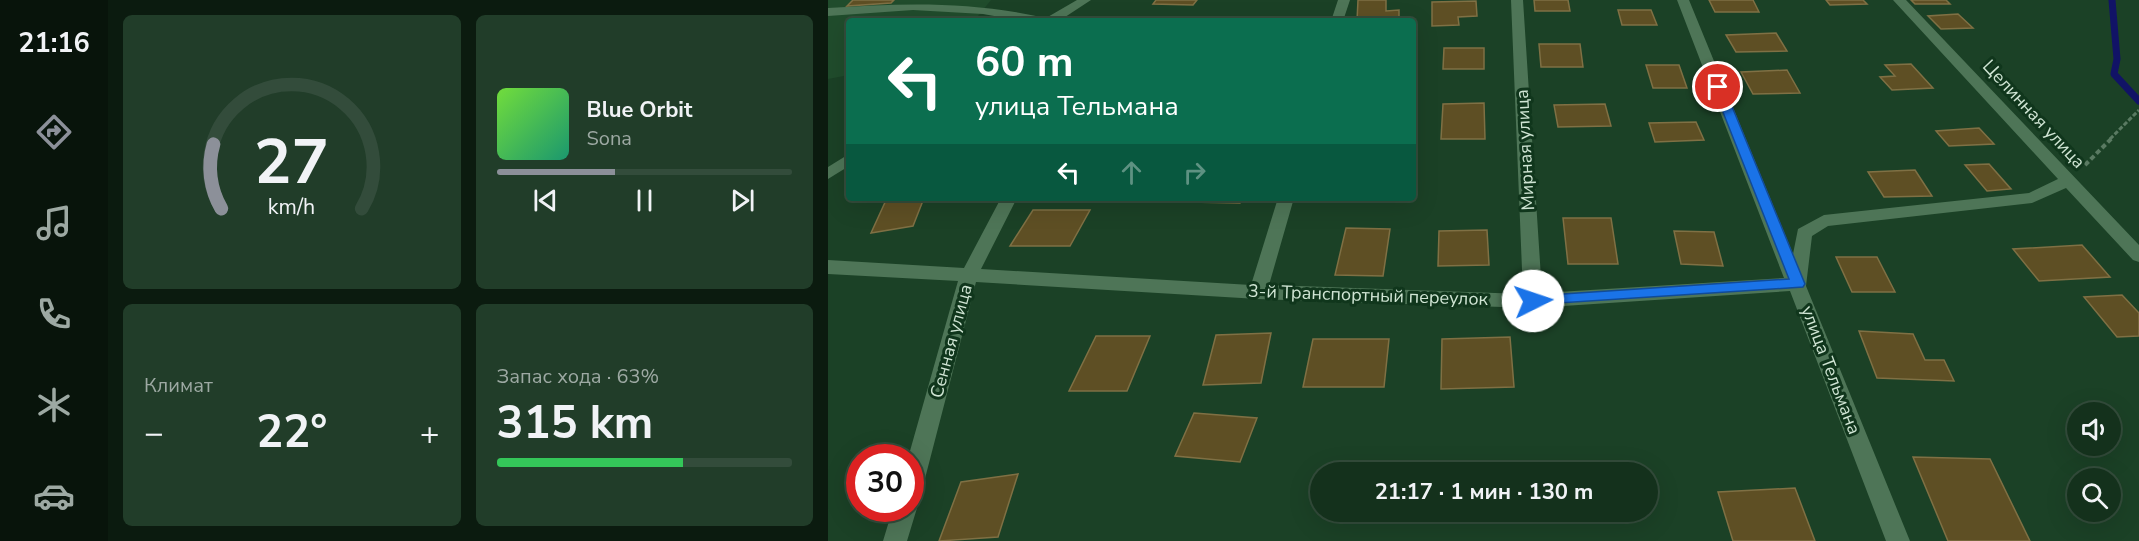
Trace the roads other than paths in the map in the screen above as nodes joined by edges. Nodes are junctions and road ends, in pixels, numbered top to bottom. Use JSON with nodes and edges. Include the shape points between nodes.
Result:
{"nodes":[{"id":1,"x":1085,"y":0,"type":"edge"},
{"id":2,"x":1344,"y":0,"type":"edge"},
{"id":3,"x":1517,"y":0,"type":"edge"},
{"id":4,"x":1683,"y":0,"type":"edge"},
{"id":5,"x":1899,"y":0,"type":"edge"},
{"id":6,"x":828,"y":12,"type":"edge"},
{"id":7,"x":1027,"y":18,"type":"edge"},
{"id":8,"x":1055,"y":18,"type":"edge"},
{"id":9,"x":1338,"y":18,"type":"edge"},
{"id":10,"x":846,"y":161,"type":"edge"},
{"id":11,"x":828,"y":174,"type":"edge"},
{"id":12,"x":2070,"y":180,"type":"junction"},
{"id":13,"x":1007,"y":201,"type":"edge"},
{"id":14,"x":1285,"y":201,"type":"edge"},
{"id":15,"x":2139,"y":256,"type":"edge"},
{"id":16,"x":828,"y":267,"type":"edge"},
{"id":17,"x":969,"y":275,"type":"junction"},
{"id":18,"x":1798,"y":284,"type":"junction"},
{"id":19,"x":1258,"y":292,"type":"junction"},
{"id":20,"x":1533,"y":301,"type":"junction"},
{"id":21,"x":923,"y":444,"type":"edge"},
{"id":22,"x":901,"y":522,"type":"edge"},
{"id":23,"x":896,"y":541,"type":"edge"},
{"id":24,"x":1898,"y":541,"type":"edge"}],
"edges":[{"from":1,"to":8,"type":"street"},
{"from":2,"to":9,"type":"street"},
{"from":3,"to":20,"type":"street","name":"Мирная улица"},
{"from":4,"to":18,"type":"street","name":"улица Тельмана"},
{"from":5,"to":12,"type":"street","name":"Целинная улица"},
{"from":6,"to":7,"type":"street","via":[[913,6],[983,10]]},
{"from":10,"to":11,"type":"street"},
{"from":12,"to":15,"type":"street","name":"Целинная улица"},
{"from":12,"to":18,"type":"street","via":[[2031,198],[1824,221],[1804,233]]},
{"from":13,"to":17,"type":"street","name":"Сенная улица"},
{"from":14,"to":19,"type":"street"},
{"from":16,"to":17,"type":"street","name":"3-й Транспортный переулок"},
{"from":17,"to":19,"type":"street","name":"3-й Транспортный переулок"},
{"from":17,"to":21,"type":"street","name":"Сенная улица"},
{"from":18,"to":20,"type":"street","name":"3-й Транспортный переулок"},
{"from":18,"to":24,"type":"street","name":"улица Тельмана"},
{"from":19,"to":20,"type":"street","name":"3-й Транспортный переулок"},
{"from":22,"to":23,"type":"street"}]}
